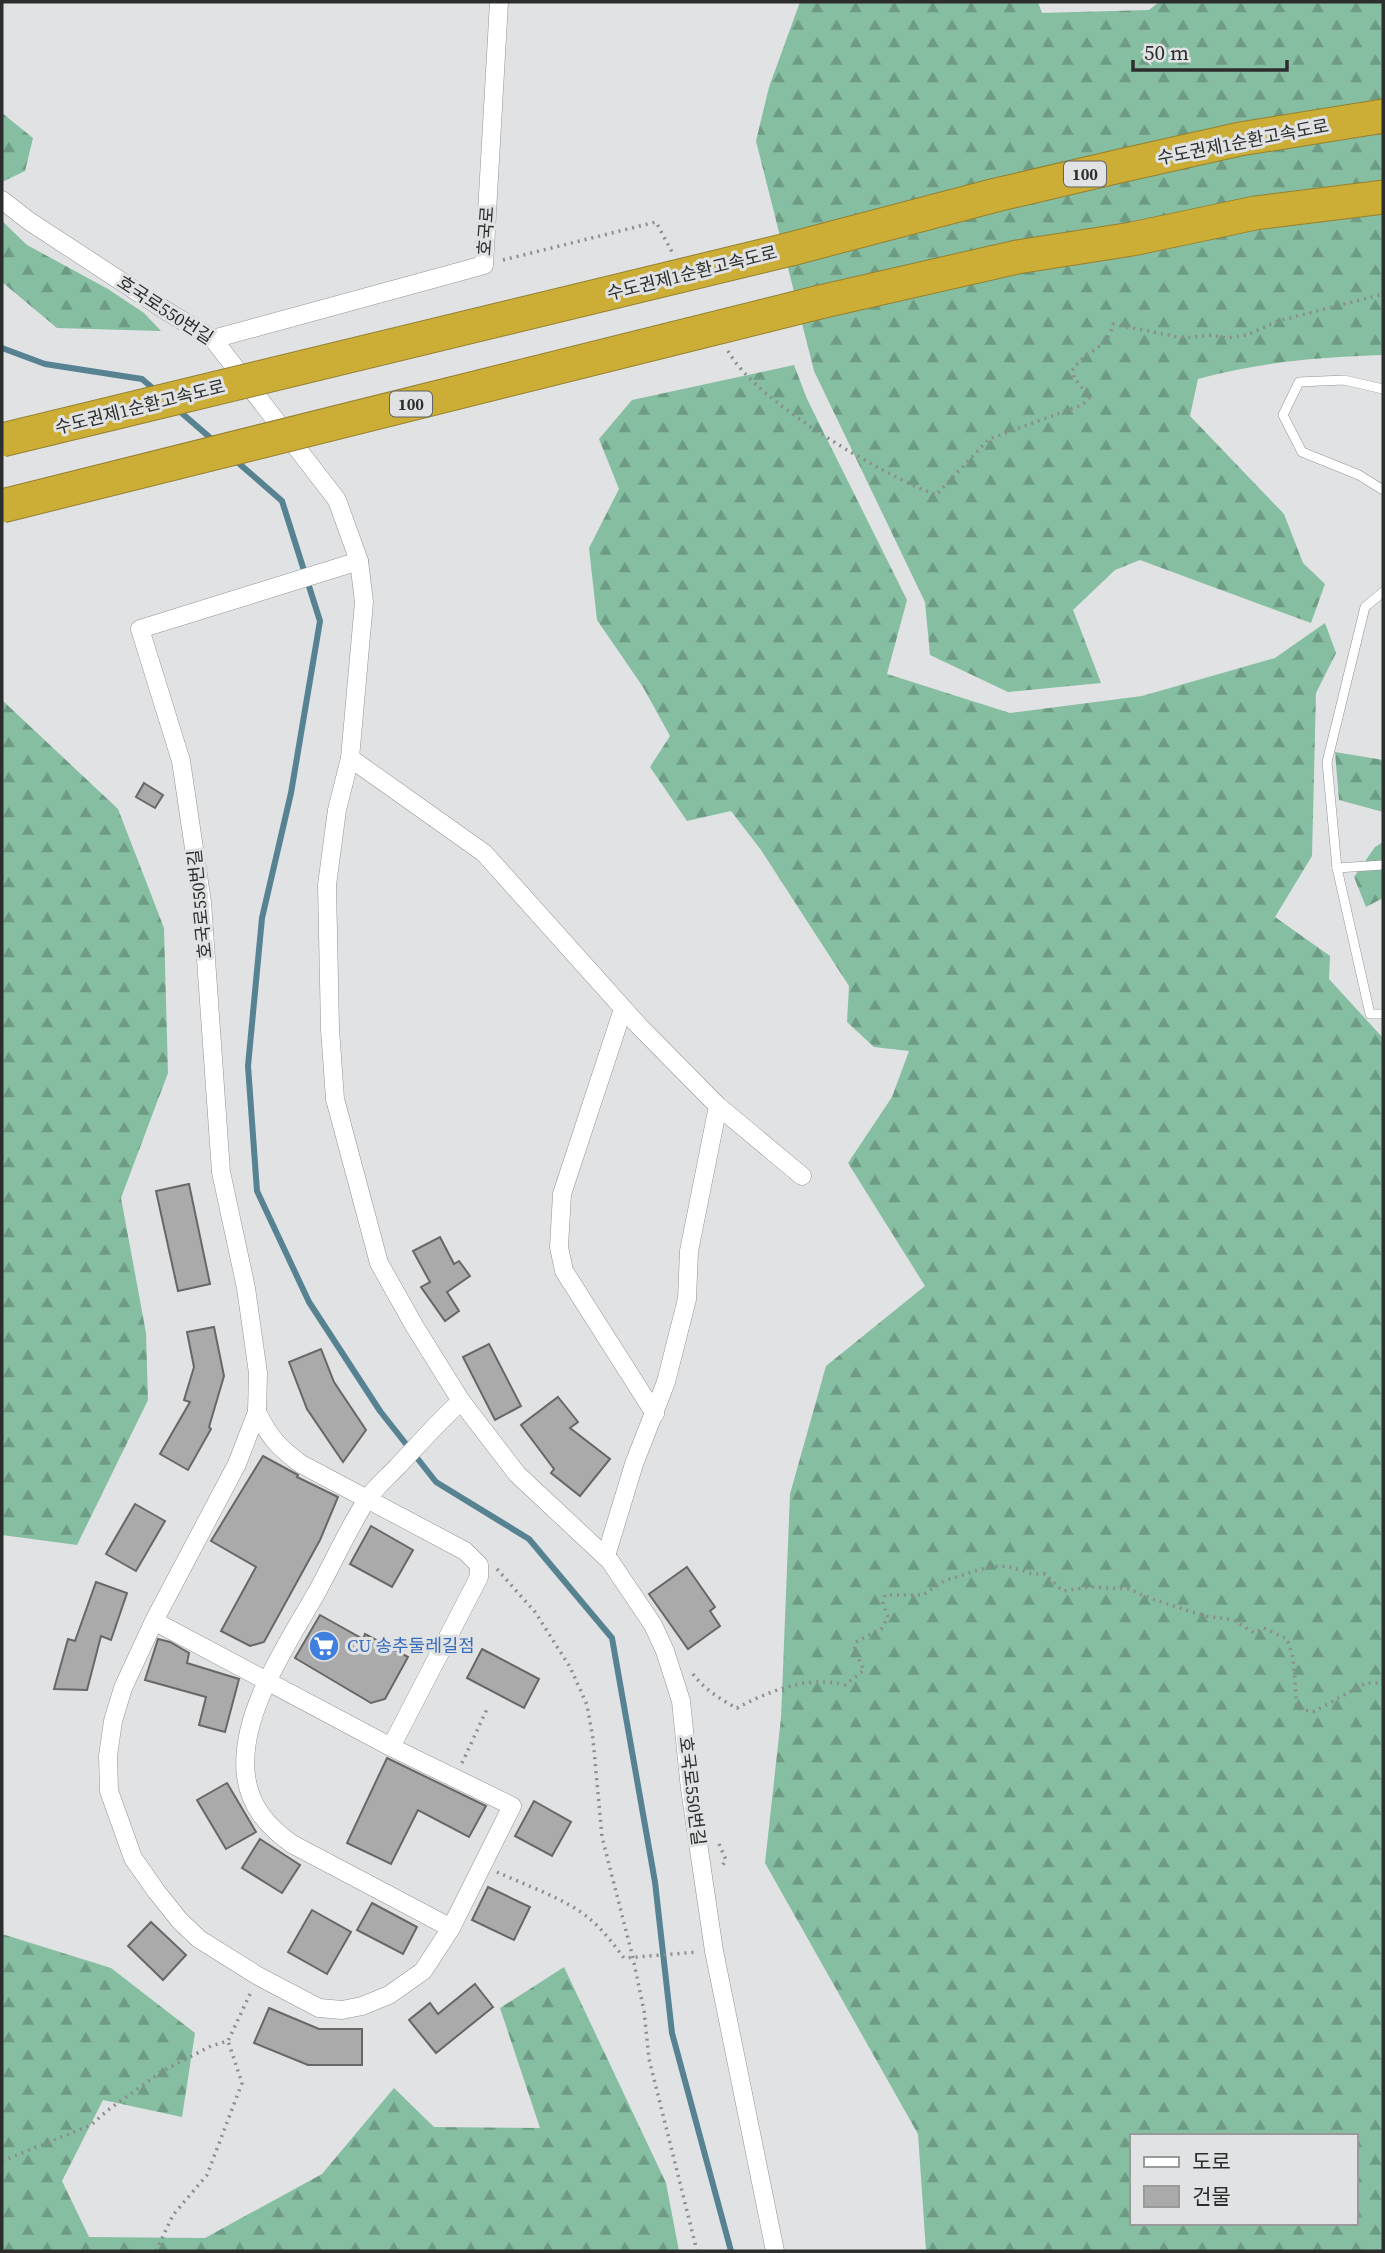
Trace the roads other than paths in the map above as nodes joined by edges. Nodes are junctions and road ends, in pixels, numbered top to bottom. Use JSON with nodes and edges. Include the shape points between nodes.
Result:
{"nodes":[{"id":1,"x":499,"y":2,"type":"edge"},
{"id":2,"x":1383,"y":116,"type":"edge"},
{"id":3,"x":1383,"y":197,"type":"edge"},
{"id":4,"x":2,"y":200,"type":"edge"},
{"id":5,"x":213,"y":339,"type":"junction"},
{"id":6,"x":1383,"y":389,"type":"edge"},
{"id":7,"x":2,"y":440,"type":"edge"},
{"id":8,"x":1383,"y":490,"type":"edge"},
{"id":9,"x":2,"y":506,"type":"edge"},
{"id":10,"x":359,"y":561,"type":"junction"},
{"id":11,"x":1383,"y":592,"type":"edge"},
{"id":12,"x":350,"y":758,"type":"junction"},
{"id":13,"x":1383,"y":865,"type":"edge"},
{"id":14,"x":1337,"y":868,"type":"junction"},
{"id":15,"x":623,"y":1009,"type":"junction"},
{"id":16,"x":1383,"y":1014,"type":"edge"},
{"id":17,"x":718,"y":1106,"type":"junction"},
{"id":18,"x":802,"y":1176,"type":"dead end"},
{"id":19,"x":461,"y":1401,"type":"junction"},
{"id":20,"x":257,"y":1412,"type":"junction"},
{"id":21,"x":654,"y":1414,"type":"junction"},
{"id":22,"x":367,"y":1499,"type":"junction"},
{"id":23,"x":606,"y":1556,"type":"junction"},
{"id":24,"x":154,"y":1621,"type":"junction"},
{"id":25,"x":268,"y":1681,"type":"junction"},
{"id":26,"x":391,"y":1747,"type":"junction"},
{"id":27,"x":451,"y":1928,"type":"junction"},
{"id":28,"x":775,"y":2251,"type":"edge"}],
"edges":[{"from":1,"to":5,"type":"street","name":"호국로","via":[[484,265]]},
{"from":2,"to":7,"type":"highway","name":"수도권제1순환고속도로","number":"100","bridge":true,"via":[[1240,139],[996,195]]},
{"from":3,"to":9,"type":"highway","number":"100","bridge":true,"via":[[1255,213],[1017,257]]},
{"from":4,"to":5,"type":"street","name":"호국로550번길"},
{"from":5,"to":10,"type":"street","name":"호국로550번길","via":[[337,500]]},
{"from":6,"to":8,"type":"lane","via":[[1344,380],[1300,382],[1283,415],[1302,452]]},
{"from":10,"to":12,"type":"street","name":"호국로550번길","via":[[364,602]]},
{"from":10,"to":20,"type":"street","name":"호국로550번길","via":[[140,629],[181,761],[201,902],[221,1172],[246,1288],[258,1373]]},
{"from":11,"to":14,"type":"lane","via":[[1365,607],[1327,762]]},
{"from":12,"to":15,"type":"street","via":[[484,853]]},
{"from":12,"to":19,"type":"street","name":"호국로550번길","via":[[337,810],[327,885],[335,1099],[379,1263]]},
{"from":13,"to":14,"type":"lane"},
{"from":14,"to":16,"type":"lane","via":[[1370,1014]]},
{"from":15,"to":17,"type":"street"},
{"from":15,"to":21,"type":"street","via":[[562,1194],[559,1247],[564,1271]]},
{"from":17,"to":18,"type":"street"},
{"from":17,"to":21,"type":"street","via":[[689,1251],[687,1299]]},
{"from":19,"to":22,"type":"street"},
{"from":19,"to":23,"type":"street","name":"호국로550번길","via":[[517,1474]]},
{"from":20,"to":22,"type":"street","via":[[279,1448]]},
{"from":20,"to":24,"type":"street","name":"호국로550번길","via":[[237,1464]]},
{"from":21,"to":23,"type":"street"},
{"from":22,"to":25,"type":"street"},
{"from":22,"to":26,"type":"street","via":[[465,1551],[479,1565],[479,1577]]},
{"from":23,"to":28,"type":"street","name":"호국로550번길","via":[[653,1625],[681,1701],[714,1951]]},
{"from":24,"to":25,"type":"street","name":"호국로550번길"},
{"from":24,"to":27,"type":"street","name":"호국로550번길","via":[[113,1721],[109,1791],[133,1857],[180,1921],[199,1940],[258,1976],[319,2008],[342,2010],[389,1996],[423,1971]]},
{"from":25,"to":26,"type":"street","name":"호국로550번길"},
{"from":25,"to":27,"type":"street","via":[[250,1724],[245,1766],[261,1817],[292,1844]]},
{"from":26,"to":27,"type":"street","name":"호국로550번길","via":[[512,1806]]}]}
